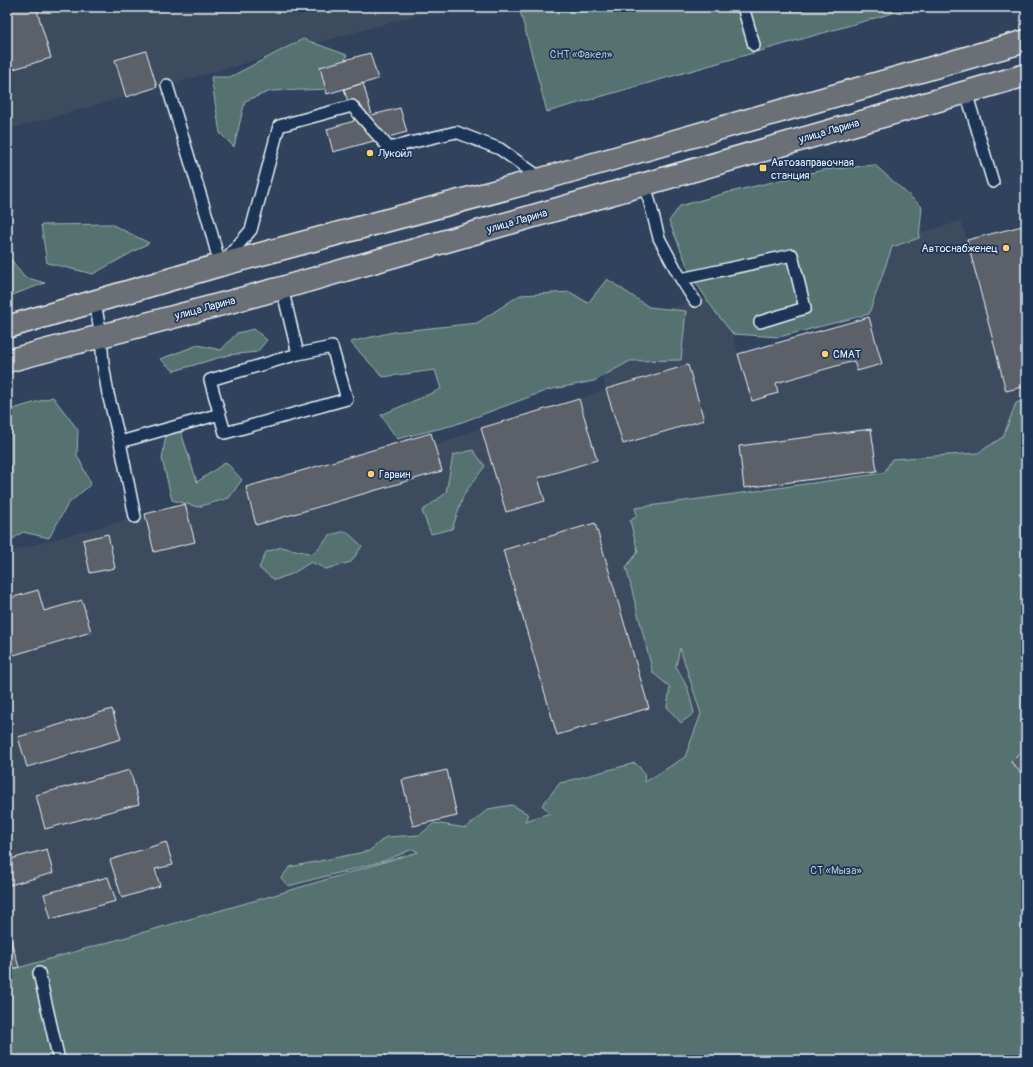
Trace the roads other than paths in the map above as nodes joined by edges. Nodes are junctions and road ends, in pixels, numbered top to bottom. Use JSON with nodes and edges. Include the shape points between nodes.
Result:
{"nodes":[{"id":1,"x":743,"y":7,"type":"edge"},
{"id":2,"x":1026,"y":41,"type":"edge"},
{"id":3,"x":754,"y":45,"type":"dead end"},
{"id":4,"x":1026,"y":75,"type":"edge"},
{"id":5,"x":167,"y":84,"type":"dead end"},
{"id":6,"x":966,"y":92,"type":"junction"},
{"id":7,"x":542,"y":180,"type":"junction"},
{"id":8,"x":993,"y":182,"type":"dead end"},
{"id":9,"x":645,"y":184,"type":"junction"},
{"id":10,"x":220,"y":265,"type":"junction"},
{"id":11,"x":681,"y":279,"type":"junction"},
{"id":12,"x":282,"y":288,"type":"junction"},
{"id":13,"x":695,"y":301,"type":"dead end"},
{"id":14,"x":94,"y":302,"type":"junction"},
{"id":15,"x":760,"y":322,"type":"dead end"},
{"id":16,"x":7,"y":327,"type":"edge"},
{"id":17,"x":101,"y":336,"type":"junction"},
{"id":18,"x":298,"y":354,"type":"junction"},
{"id":19,"x":7,"y":361,"type":"edge"},
{"id":20,"x":220,"y":414,"type":"junction"},
{"id":21,"x":120,"y":442,"type":"junction"},
{"id":22,"x":135,"y":517,"type":"dead end"},
{"id":23,"x":39,"y":973,"type":"dead end"},
{"id":24,"x":59,"y":1060,"type":"edge"}],
"edges":[{"from":1,"to":3,"type":"lane"},
{"from":2,"to":7,"type":"main road"},
{"from":4,"to":6,"type":"main road","name":"улица Ларина"},
{"from":5,"to":10,"type":"lane"},
{"from":6,"to":8,"type":"lane"},
{"from":6,"to":9,"type":"main road","name":"улица Ларина"},
{"from":7,"to":10,"type":"main road"},
{"from":7,"to":10,"type":"lane","via":[[500,149],[456,132],[389,148],[352,106],[279,126],[251,230]]},
{"from":9,"to":11,"type":"lane","via":[[658,238]]},
{"from":9,"to":12,"type":"main road","name":"улица Ларина"},
{"from":10,"to":14,"type":"main road"},
{"from":11,"to":13,"type":"lane"},
{"from":11,"to":15,"type":"lane","via":[[792,255],[805,308]]},
{"from":12,"to":17,"type":"main road","name":"улица Ларина"},
{"from":12,"to":18,"type":"lane"},
{"from":14,"to":16,"type":"main road"},
{"from":14,"to":17,"type":"lane"},
{"from":17,"to":19,"type":"main road","name":"улица Ларина"},
{"from":17,"to":21,"type":"lane","via":[[108,394]]},
{"from":18,"to":20,"type":"lane","via":[[210,380]]},
{"from":18,"to":20,"type":"lane","via":[[332,347],[347,399],[225,433]]},
{"from":20,"to":21,"type":"lane"},
{"from":21,"to":22,"type":"lane"},
{"from":23,"to":24,"type":"lane"}]}
